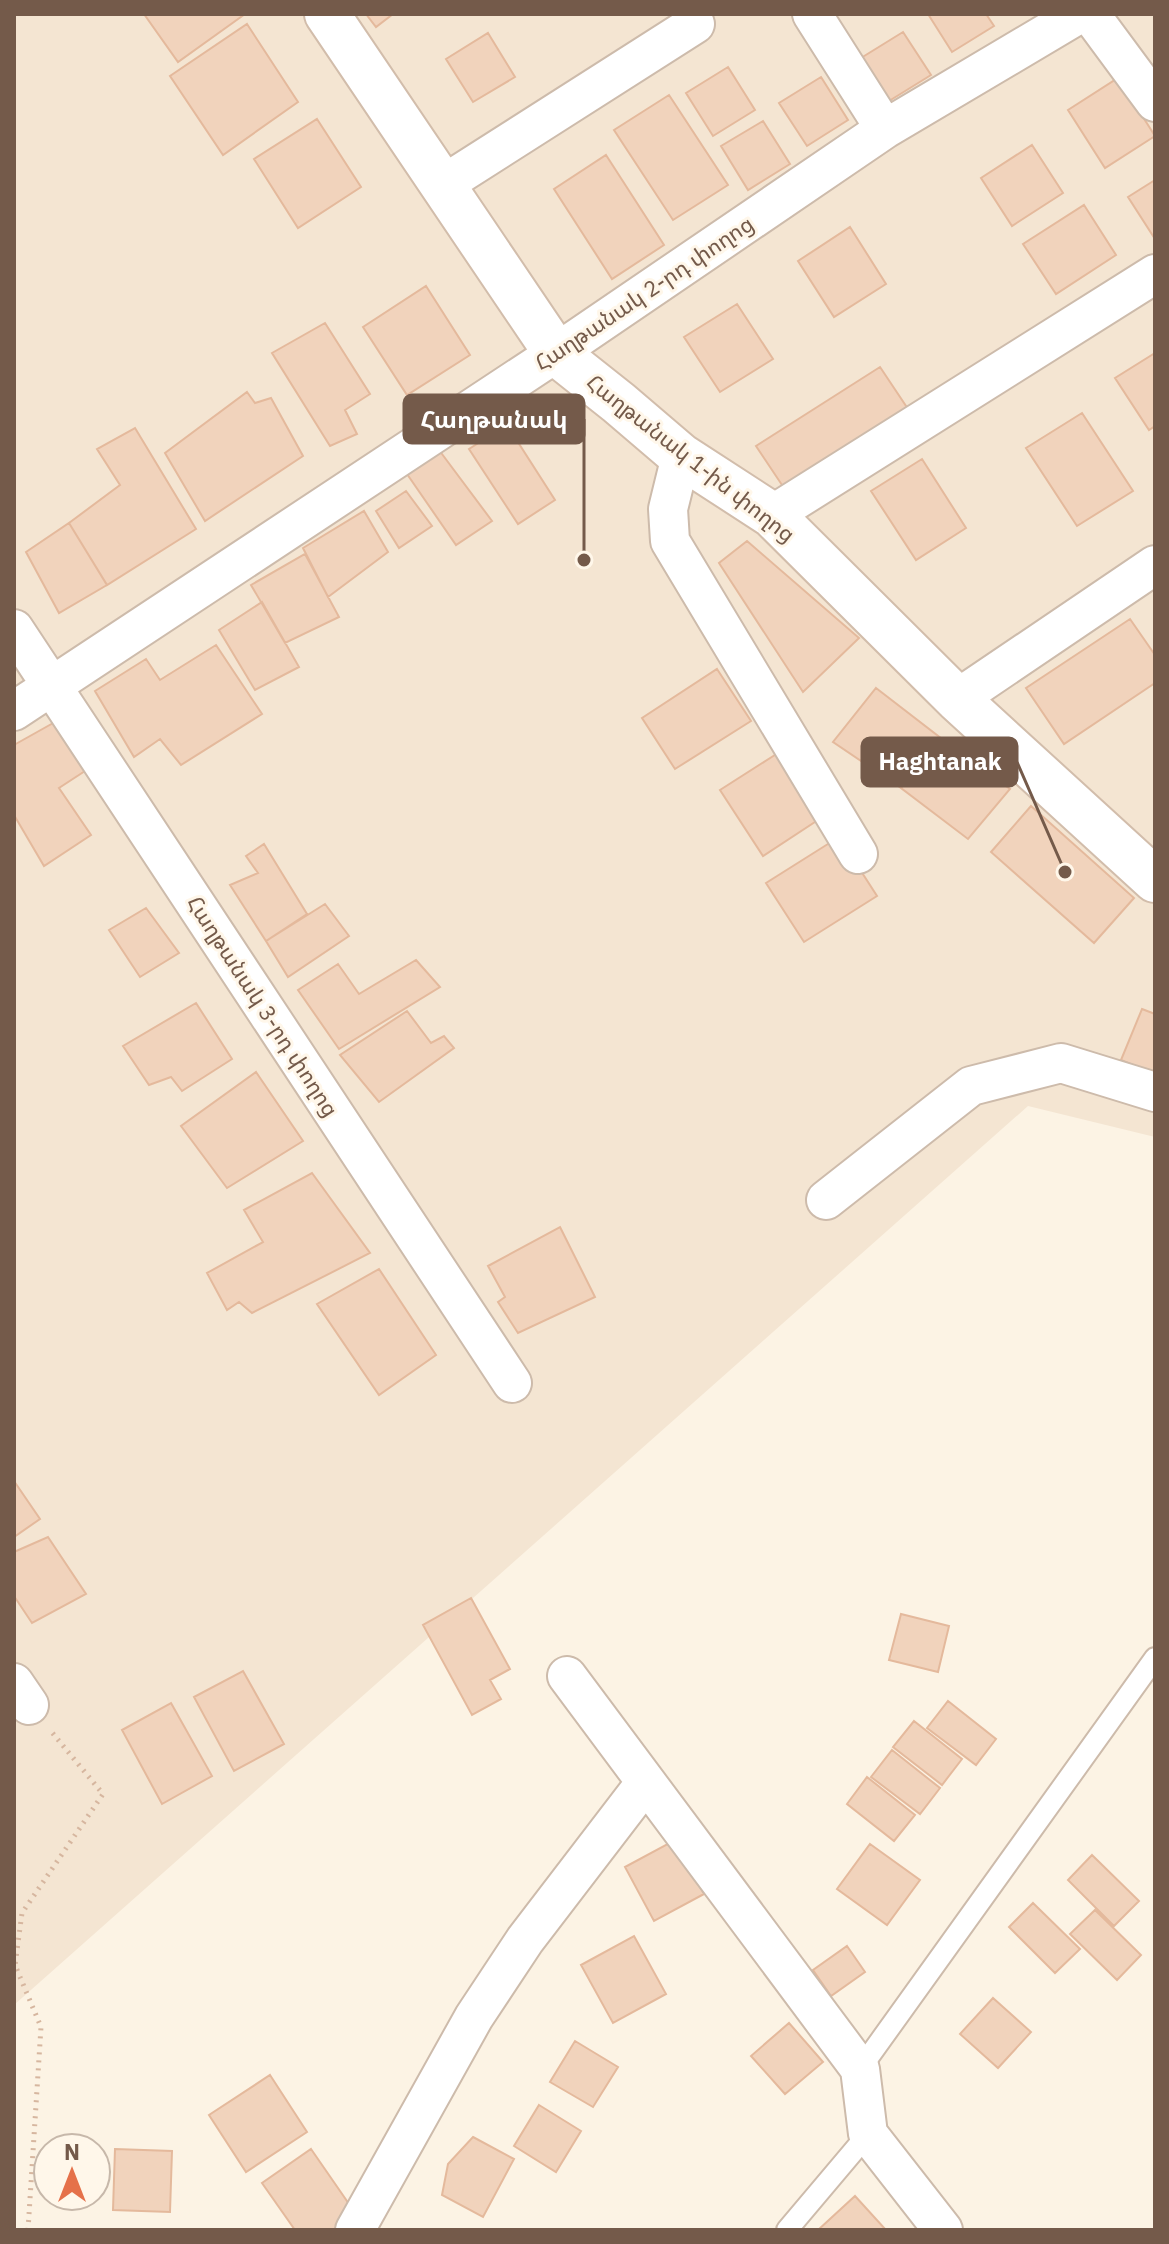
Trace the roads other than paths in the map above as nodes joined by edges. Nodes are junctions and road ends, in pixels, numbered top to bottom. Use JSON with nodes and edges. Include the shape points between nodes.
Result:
{"nodes":[{"id":1,"x":327,"y":14,"type":"edge"},
{"id":2,"x":812,"y":14,"type":"edge"},
{"id":3,"x":1079,"y":14,"type":"edge"},
{"id":4,"x":1090,"y":14,"type":"edge"},
{"id":5,"x":695,"y":24,"type":"dead end"},
{"id":6,"x":1155,"y":102,"type":"edge"},
{"id":7,"x":885,"y":129,"type":"junction"},
{"id":8,"x":444,"y":184,"type":"junction"},
{"id":9,"x":1155,"y":274,"type":"edge"},
{"id":10,"x":556,"y":353,"type":"junction"},
{"id":11,"x":681,"y":456,"type":"junction"},
{"id":12,"x":772,"y":515,"type":"junction"},
{"id":13,"x":1155,"y":565,"type":"edge"},
{"id":14,"x":14,"y":629,"type":"edge"},
{"id":15,"x":52,"y":687,"type":"junction"},
{"id":16,"x":957,"y":699,"type":"junction"},
{"id":17,"x":14,"y":711,"type":"edge"},
{"id":18,"x":858,"y":854,"type":"dead end"},
{"id":19,"x":1151,"y":870,"type":"edge"},
{"id":20,"x":1155,"y":1092,"type":"edge"},
{"id":21,"x":826,"y":1200,"type":"dead end"},
{"id":22,"x":512,"y":1383,"type":"dead end"},
{"id":23,"x":1155,"y":1658,"type":"edge"},
{"id":24,"x":567,"y":1676,"type":"dead end"},
{"id":25,"x":646,"y":1782,"type":"junction"},
{"id":26,"x":860,"y":2069,"type":"junction"},
{"id":27,"x":868,"y":2134,"type":"junction"},
{"id":28,"x":355,"y":2230,"type":"edge"},
{"id":29,"x":787,"y":2230,"type":"edge"},
{"id":30,"x":943,"y":2230,"type":"edge"}],
"edges":[{"from":1,"to":8,"type":"main road","name":"Հաղթանակ 1-ին փողոց"},
{"from":2,"to":7,"type":"street"},
{"from":3,"to":7,"type":"street","name":"Հաղթանակ 2-րդ փողոց"},
{"from":4,"to":6,"type":"street"},
{"from":5,"to":8,"type":"street"},
{"from":7,"to":10,"type":"street","name":"Հաղթանակ 2-րդ փողոց"},
{"from":8,"to":10,"type":"main road","name":"Հաղթանակ 1-ին փողոց"},
{"from":9,"to":12,"type":"street"},
{"from":10,"to":11,"type":"main road","name":"Հաղթանակ 1-ին փողոց"},
{"from":10,"to":15,"type":"street","name":"Հաղթանակ 2-րդ փողոց"},
{"from":11,"to":12,"type":"main road","name":"Հաղթանակ 1-ին փողոց"},
{"from":11,"to":18,"type":"street","via":[[668,509],[670,541]]},
{"from":12,"to":16,"type":"main road","name":"Հաղթանակ 1-ին փողոց"},
{"from":13,"to":16,"type":"street"},
{"from":14,"to":15,"type":"street","name":"Հաղթանակ 3-րդ փողոց"},
{"from":15,"to":17,"type":"street","name":"Հաղթանակ 2-րդ փողոց"},
{"from":15,"to":22,"type":"street","name":"Հաղթանակ 3-րդ փողոց"},
{"from":16,"to":19,"type":"main road","name":"Հաղթանակ 1-ին փողոց"},
{"from":20,"to":21,"type":"street","via":[[1061,1063],[971,1086]]},
{"from":23,"to":26,"type":"lane"},
{"from":24,"to":25,"type":"street"},
{"from":25,"to":26,"type":"street"},
{"from":25,"to":28,"type":"street","via":[[482,2004]]},
{"from":26,"to":27,"type":"street"},
{"from":27,"to":29,"type":"lane"},
{"from":27,"to":30,"type":"street"}]}
